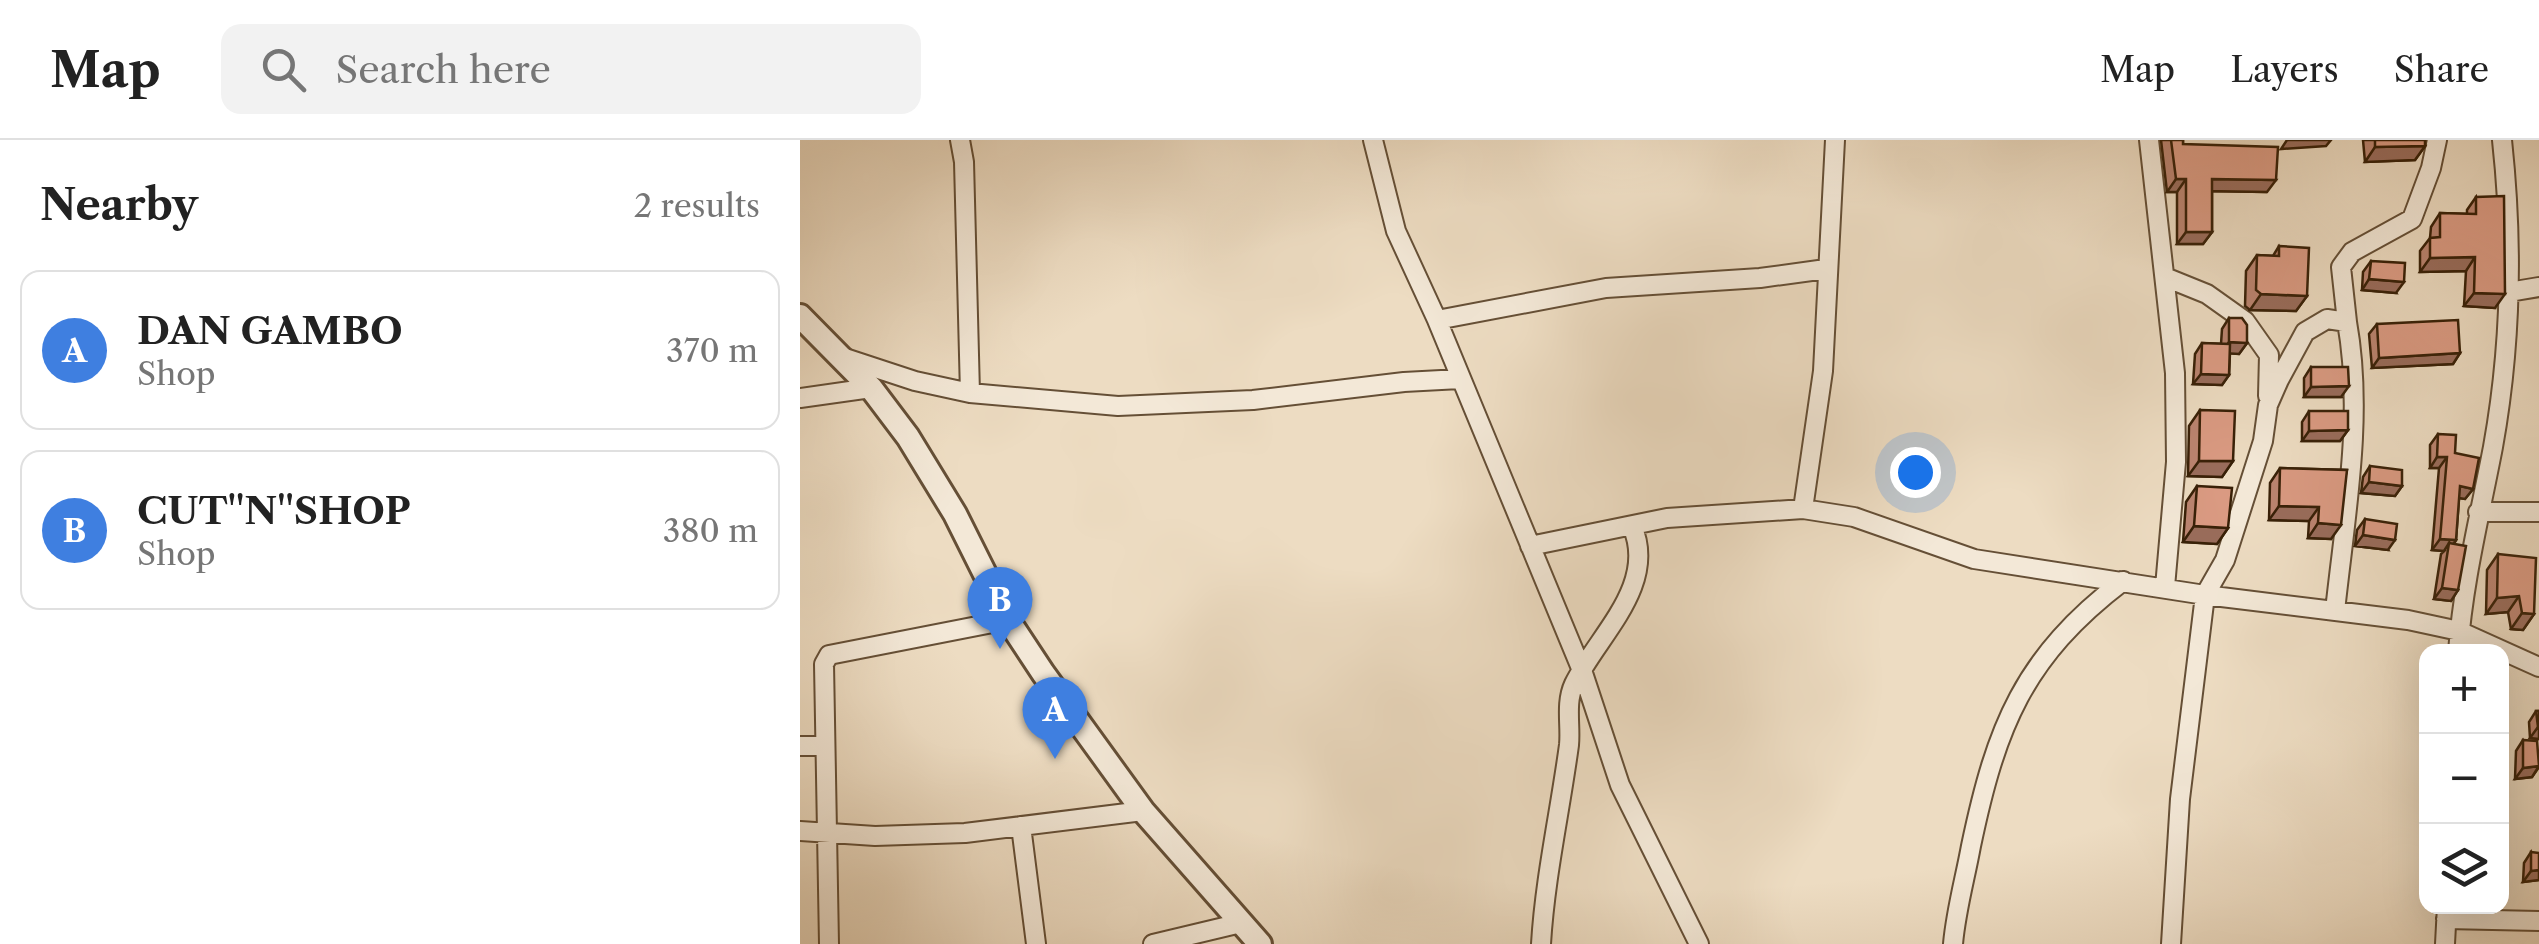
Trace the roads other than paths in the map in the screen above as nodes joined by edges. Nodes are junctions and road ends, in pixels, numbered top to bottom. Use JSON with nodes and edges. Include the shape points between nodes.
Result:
{"nodes":[{"id":1,"x":960,"y":140,"type":"edge"},
{"id":2,"x":1373,"y":140,"type":"edge"},
{"id":3,"x":1835,"y":140,"type":"edge"},
{"id":4,"x":2149,"y":140,"type":"edge"},
{"id":5,"x":2437,"y":140,"type":"edge"},
{"id":6,"x":2502,"y":140,"type":"edge"},
{"id":7,"x":1826,"y":269,"type":"junction"},
{"id":8,"x":2164,"y":277,"type":"junction"},
{"id":9,"x":2539,"y":286,"type":"edge"},
{"id":10,"x":2509,"y":292,"type":"junction"},
{"id":11,"x":801,"y":319,"type":"edge"},
{"id":12,"x":1437,"y":320,"type":"junction"},
{"id":13,"x":2347,"y":322,"type":"junction"},
{"id":14,"x":840,"y":356,"type":"junction"},
{"id":15,"x":1460,"y":379,"type":"junction"},
{"id":16,"x":871,"y":388,"type":"junction"},
{"id":17,"x":970,"y":393,"type":"junction"},
{"id":18,"x":800,"y":398,"type":"edge"},
{"id":19,"x":2268,"y":405,"type":"junction"},
{"id":20,"x":1803,"y":509,"type":"junction"},
{"id":21,"x":2478,"y":512,"type":"junction"},
{"id":22,"x":2539,"y":512,"type":"edge"},
{"id":23,"x":1632,"y":526,"type":"junction"},
{"id":24,"x":1530,"y":546,"type":"junction"},
{"id":25,"x":2123,"y":581,"type":"junction"},
{"id":26,"x":2166,"y":588,"type":"junction"},
{"id":27,"x":2206,"y":595,"type":"junction"},
{"id":28,"x":2335,"y":611,"type":"junction"},
{"id":29,"x":1008,"y":620,"type":"junction"},
{"id":30,"x":2459,"y":631,"type":"junction"},
{"id":31,"x":2458,"y":644,"type":"edge"},
{"id":32,"x":2539,"y":667,"type":"edge"},
{"id":33,"x":1583,"y":672,"type":"junction"},
{"id":34,"x":800,"y":746,"type":"edge"},
{"id":35,"x":824,"y":746,"type":"junction"},
{"id":36,"x":1143,"y":811,"type":"junction"},
{"id":37,"x":1021,"y":826,"type":"junction"},
{"id":38,"x":800,"y":831,"type":"edge"},
{"id":39,"x":826,"y":831,"type":"junction"},
{"id":40,"x":2446,"y":914,"type":"edge"},
{"id":41,"x":2459,"y":914,"type":"edge"},
{"id":42,"x":2539,"y":920,"type":"edge"},
{"id":43,"x":1241,"y":923,"type":"junction"},
{"id":44,"x":829,"y":944,"type":"edge"},
{"id":45,"x":1036,"y":944,"type":"edge"},
{"id":46,"x":1153,"y":944,"type":"edge"},
{"id":47,"x":1260,"y":944,"type":"edge"},
{"id":48,"x":1541,"y":944,"type":"edge"},
{"id":49,"x":1699,"y":944,"type":"edge"},
{"id":50,"x":1953,"y":944,"type":"edge"},
{"id":51,"x":2171,"y":944,"type":"edge"},
{"id":52,"x":2446,"y":944,"type":"edge"}],
"edges":[{"from":1,"to":17,"type":"street"},
{"from":2,"to":12,"type":"street","via":[[1396,231]]},
{"from":3,"to":7,"type":"street"},
{"from":4,"to":8,"type":"street"},
{"from":5,"to":13,"type":"street","via":[[2412,220],[2352,252],[2341,267]]},
{"from":6,"to":10,"type":"street"},
{"from":7,"to":12,"type":"street","via":[[1606,288]]},
{"from":7,"to":20,"type":"street","via":[[1823,371]]},
{"from":8,"to":19,"type":"street","via":[[2206,294],[2244,321],[2269,355]]},
{"from":8,"to":26,"type":"street","via":[[2176,462]]},
{"from":9,"to":10,"type":"street"},
{"from":10,"to":21,"type":"street","via":[[2494,444]]},
{"from":11,"to":14,"type":"street"},
{"from":12,"to":15,"type":"street"},
{"from":13,"to":19,"type":"street","via":[[2327,319],[2305,332]]},
{"from":13,"to":28,"type":"street","via":[[2351,464]]},
{"from":14,"to":16,"type":"street"},
{"from":14,"to":17,"type":"street"},
{"from":15,"to":17,"type":"street","via":[[1118,406]]},
{"from":15,"to":24,"type":"street"},
{"from":16,"to":18,"type":"street"},
{"from":16,"to":29,"type":"street","via":[[936,484]]},
{"from":19,"to":27,"type":"street","via":[[2225,560]]},
{"from":20,"to":23,"type":"street"},
{"from":20,"to":25,"type":"street","via":[[1854,517],[1974,559]]},
{"from":21,"to":22,"type":"street"},
{"from":21,"to":30,"type":"street"},
{"from":23,"to":24,"type":"street"},
{"from":23,"to":33,"type":"street","via":[[1640,561]]},
{"from":24,"to":33,"type":"street"},
{"from":25,"to":26,"type":"street"},
{"from":25,"to":50,"type":"street","via":[[2061,635],[1998,737]]},
{"from":26,"to":27,"type":"street"},
{"from":27,"to":28,"type":"street"},
{"from":27,"to":51,"type":"street","via":[[2180,799]]},
{"from":28,"to":30,"type":"street"},
{"from":29,"to":35,"type":"street","via":[[829,655],[823,671]]},
{"from":29,"to":36,"type":"street"},
{"from":30,"to":31,"type":"street"},
{"from":30,"to":32,"type":"street"},
{"from":33,"to":48,"type":"street","via":[[1570,701]]},
{"from":33,"to":49,"type":"street","via":[[1620,785]]},
{"from":34,"to":35,"type":"street"},
{"from":35,"to":39,"type":"street"},
{"from":36,"to":37,"type":"street"},
{"from":36,"to":43,"type":"street"},
{"from":37,"to":39,"type":"street","via":[[875,836]]},
{"from":37,"to":45,"type":"street"},
{"from":38,"to":39,"type":"street"},
{"from":39,"to":44,"type":"street"},
{"from":40,"to":52,"type":"street"},
{"from":41,"to":42,"type":"street"},
{"from":43,"to":46,"type":"street"},
{"from":43,"to":47,"type":"street"}]}
